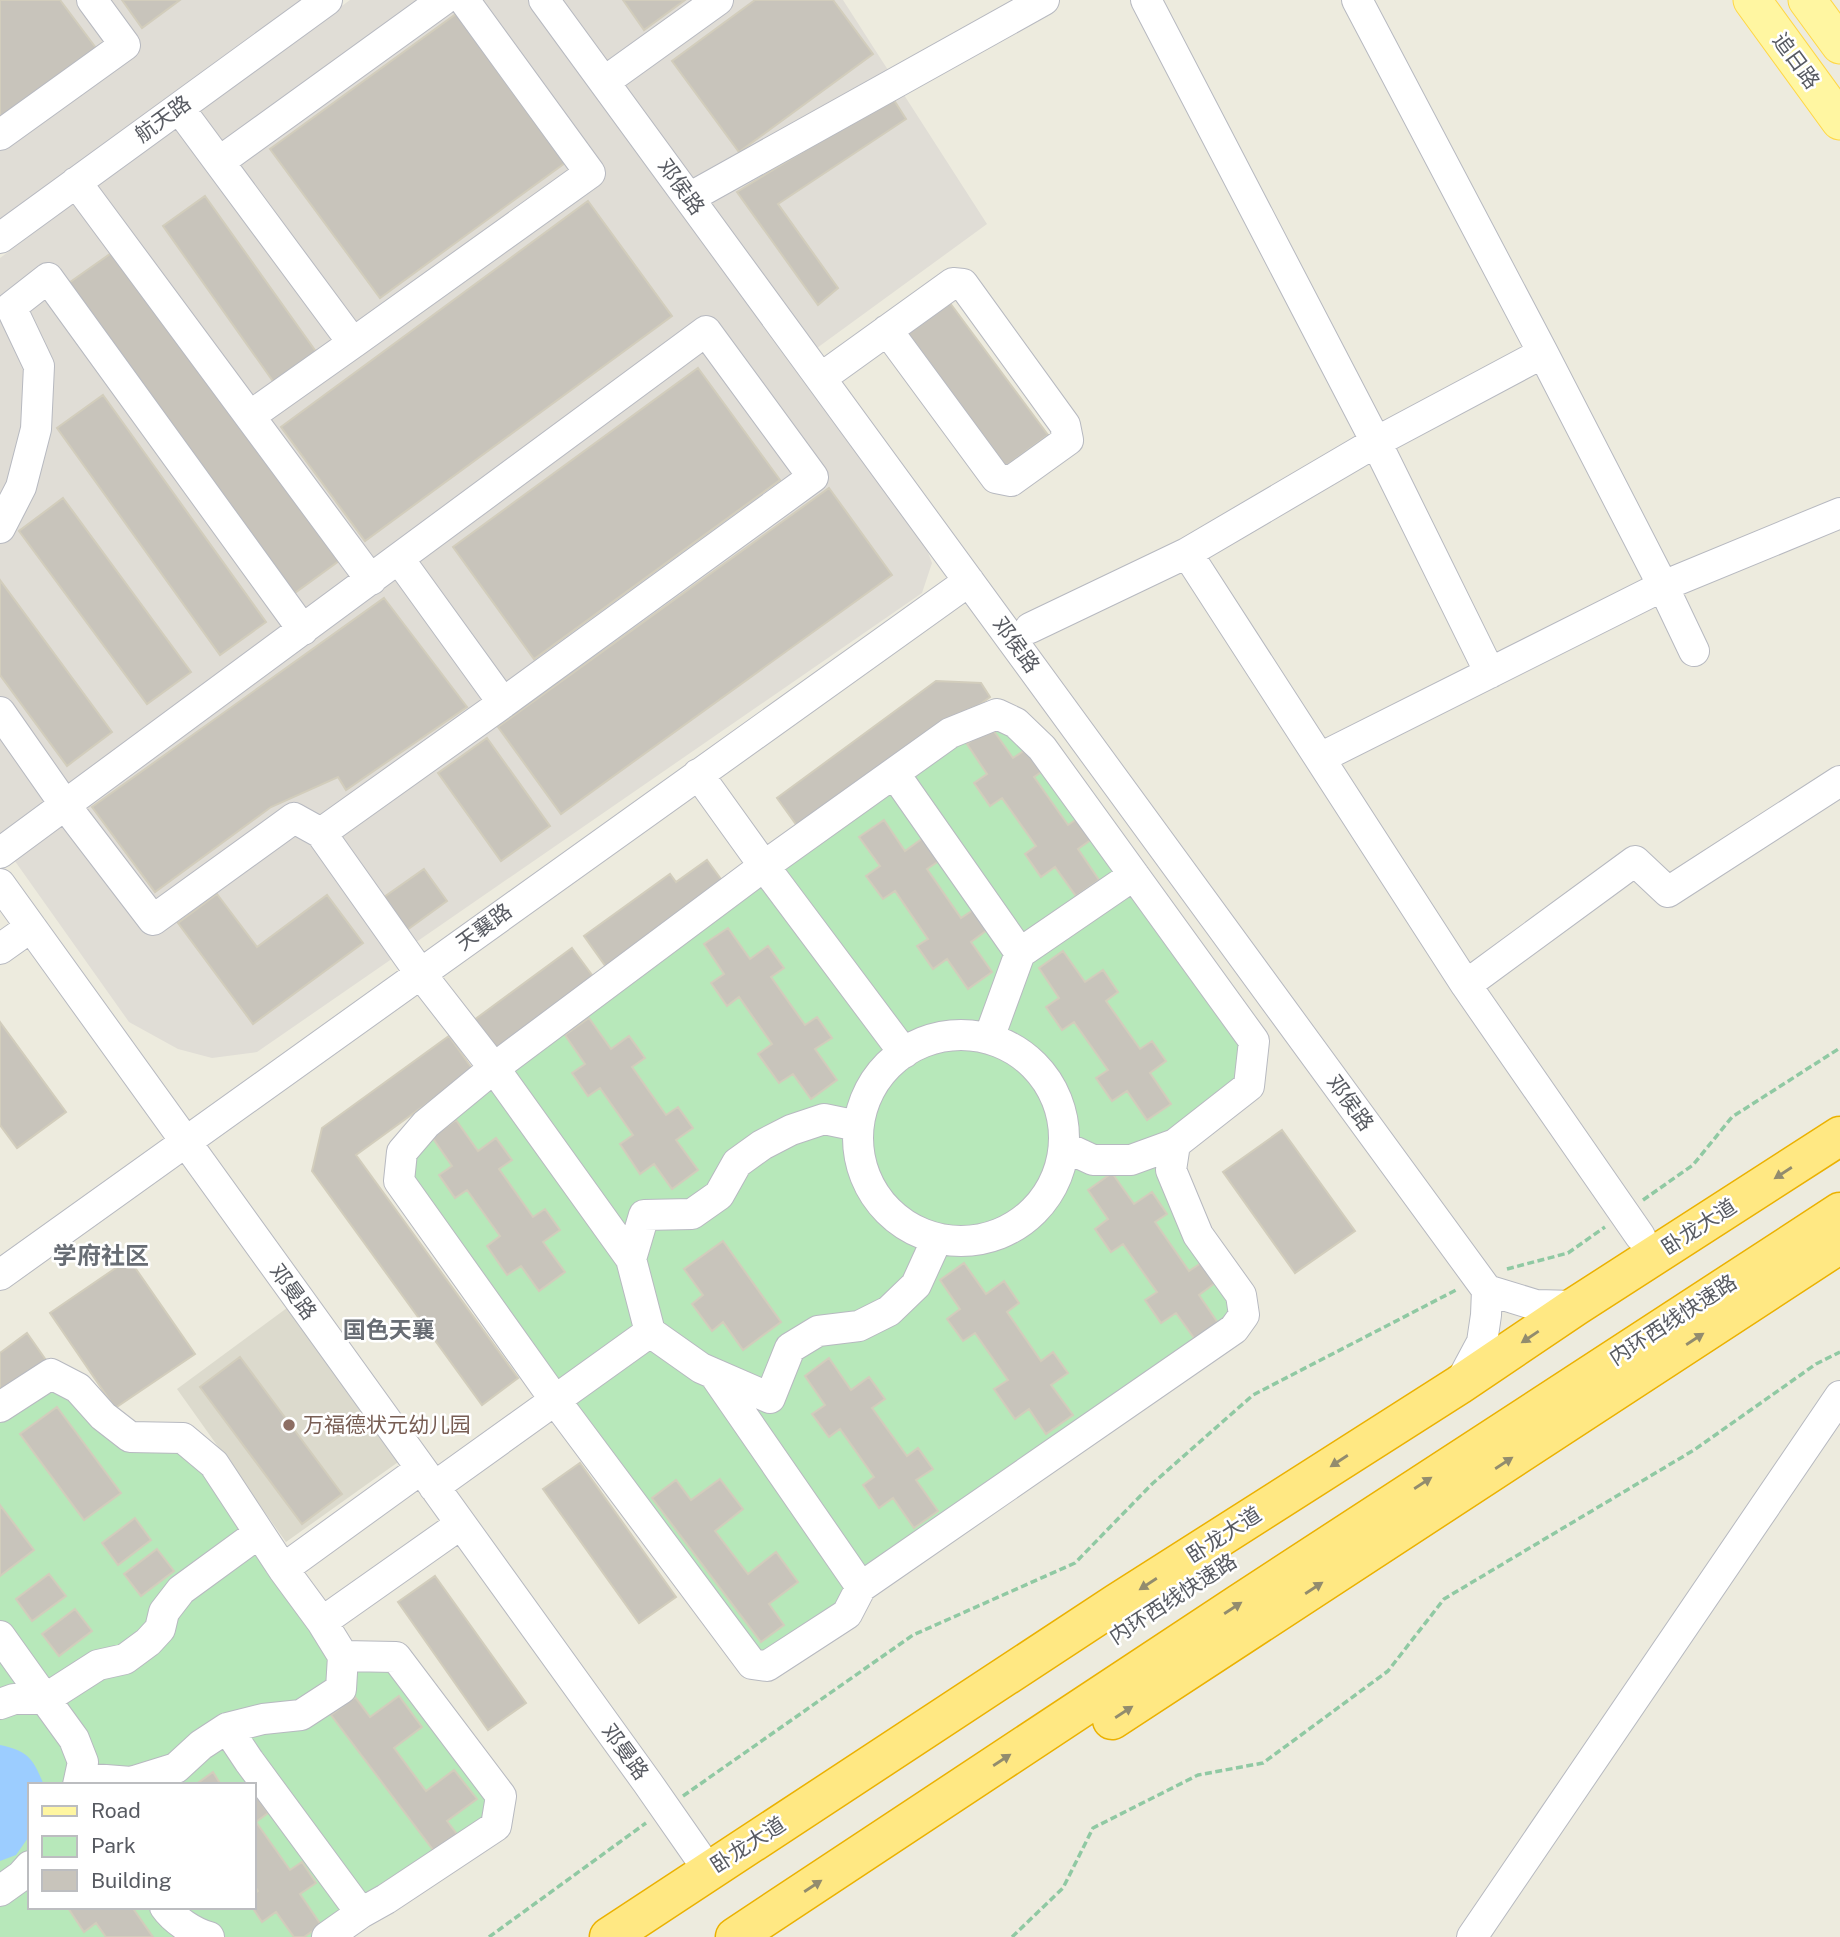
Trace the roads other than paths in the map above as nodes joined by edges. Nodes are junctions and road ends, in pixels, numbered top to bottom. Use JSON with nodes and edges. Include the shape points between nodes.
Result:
{"nodes":[{"id":1,"x":92,"y":0,"type":"edge"},
{"id":2,"x":327,"y":0,"type":"edge"},
{"id":3,"x":443,"y":0,"type":"edge"},
{"id":4,"x":464,"y":0,"type":"edge"},
{"id":5,"x":544,"y":0,"type":"edge"},
{"id":6,"x":718,"y":0,"type":"edge"},
{"id":7,"x":1044,"y":0,"type":"edge"},
{"id":8,"x":1146,"y":0,"type":"edge"},
{"id":9,"x":1357,"y":0,"type":"edge"},
{"id":10,"x":1752,"y":0,"type":"edge"},
{"id":11,"x":1807,"y":0,"type":"edge"},
{"id":12,"x":1840,"y":45,"type":"edge"},
{"id":13,"x":604,"y":82,"type":"junction"},
{"id":14,"x":179,"y":108,"type":"junction"},
{"id":15,"x":1840,"y":121,"type":"edge"},
{"id":16,"x":0,"y":135,"type":"edge"},
{"id":17,"x":219,"y":162,"type":"junction"},
{"id":18,"x":76,"y":182,"type":"junction"},
{"id":19,"x":689,"y":198,"type":"junction"},
{"id":20,"x":0,"y":237,"type":"edge"},
{"id":21,"x":887,"y":330,"type":"junction"},
{"id":22,"x":353,"y":343,"type":"junction"},
{"id":23,"x":1543,"y":353,"type":"junction"},
{"id":24,"x":821,"y":378,"type":"junction"},
{"id":25,"x":250,"y":416,"type":"junction"},
{"id":26,"x":1376,"y":442,"type":"junction"},
{"id":27,"x":1840,"y":513,"type":"edge"},
{"id":28,"x":0,"y":528,"type":"edge"},
{"id":29,"x":1187,"y":553,"type":"junction"},
{"id":30,"x":399,"y":559,"type":"junction"},
{"id":31,"x":371,"y":580,"type":"junction"},
{"id":32,"x":969,"y":581,"type":"junction"},
{"id":33,"x":1663,"y":586,"type":"junction"},
{"id":34,"x":1030,"y":628,"type":"dead end"},
{"id":35,"x":303,"y":630,"type":"junction"},
{"id":36,"x":1694,"y":650,"type":"dead end"},
{"id":37,"x":1490,"y":673,"type":"junction"},
{"id":38,"x":503,"y":703,"type":"junction"},
{"id":39,"x":0,"y":712,"type":"edge"},
{"id":40,"x":1320,"y":758,"type":"junction"},
{"id":41,"x":894,"y":774,"type":"junction"},
{"id":42,"x":698,"y":775,"type":"junction"},
{"id":43,"x":1840,"y":781,"type":"edge"},
{"id":44,"x":65,"y":805,"type":"junction"},
{"id":45,"x":321,"y":833,"type":"junction"},
{"id":46,"x":0,"y":853,"type":"edge"},
{"id":47,"x":764,"y":866,"type":"junction"},
{"id":48,"x":1134,"y":876,"type":"junction"},
{"id":49,"x":0,"y":884,"type":"edge"},
{"id":50,"x":31,"y":927,"type":"junction"},
{"id":51,"x":0,"y":949,"type":"edge"},
{"id":52,"x":1020,"y":953,"type":"junction"},
{"id":53,"x":420,"y":973,"type":"junction"},
{"id":54,"x":1466,"y":985,"type":"junction"},
{"id":55,"x":989,"y":1038,"type":"junction"},
{"id":56,"x":904,"y":1053,"type":"junction"},
{"id":57,"x":494,"y":1068,"type":"junction"},
{"id":58,"x":858,"y":1126,"type":"junction"},
{"id":59,"x":1840,"y":1136,"type":"edge"},
{"id":60,"x":185,"y":1141,"type":"junction"},
{"id":61,"x":1175,"y":1144,"type":"junction"},
{"id":62,"x":1065,"y":1147,"type":"junction"},
{"id":63,"x":1840,"y":1166,"type":"edge"},
{"id":64,"x":1840,"y":1212,"type":"edge"},
{"id":65,"x":1632,"y":1225,"type":"road end"},
{"id":66,"x":937,"y":1239,"type":"junction"},
{"id":67,"x":1840,"y":1244,"type":"edge"},
{"id":68,"x":631,"y":1259,"type":"junction"},
{"id":69,"x":0,"y":1275,"type":"edge"},
{"id":70,"x":1483,"y":1284,"type":"junction"},
{"id":71,"x":1576,"y":1306,"type":"junction"},
{"id":72,"x":650,"y":1332,"type":"junction"},
{"id":73,"x":714,"y":1374,"type":"junction"},
{"id":74,"x":1459,"y":1385,"type":"junction"},
{"id":75,"x":1840,"y":1396,"type":"edge"},
{"id":76,"x":555,"y":1400,"type":"junction"},
{"id":77,"x":0,"y":1406,"type":"edge"},
{"id":78,"x":428,"y":1478,"type":"junction"},
{"id":79,"x":461,"y":1524,"type":"junction"},
{"id":80,"x":259,"y":1533,"type":"junction"},
{"id":81,"x":283,"y":1569,"type":"junction"},
{"id":82,"x":861,"y":1587,"type":"junction"},
{"id":83,"x":322,"y":1622,"type":"junction"},
{"id":84,"x":0,"y":1636,"type":"edge"},
{"id":85,"x":343,"y":1656,"type":"junction"},
{"id":86,"x":45,"y":1699,"type":"junction"},
{"id":87,"x":0,"y":1704,"type":"edge"},
{"id":88,"x":228,"y":1728,"type":"junction"},
{"id":89,"x":79,"y":1781,"type":"edge"},
{"id":90,"x":28,"y":1868,"type":"edge"},
{"id":91,"x":709,"y":1871,"type":"junction"},
{"id":92,"x":0,"y":1891,"type":"edge"},
{"id":93,"x":166,"y":1909,"type":"edge"},
{"id":94,"x":361,"y":1913,"type":"junction"},
{"id":95,"x":209,"y":1937,"type":"edge"},
{"id":96,"x":327,"y":1937,"type":"edge"},
{"id":97,"x":609,"y":1937,"type":"edge"},
{"id":98,"x":646,"y":1937,"type":"edge"},
{"id":99,"x":735,"y":1937,"type":"edge"},
{"id":100,"x":779,"y":1937,"type":"edge"},
{"id":101,"x":1472,"y":1937,"type":"edge"}],
"edges":[{"from":1,"to":16,"type":"street","via":[[125,45]]},
{"from":2,"to":14,"type":"street","name":"航天路"},
{"from":3,"to":17,"type":"street"},
{"from":4,"to":22,"type":"street","via":[[590,173]]},
{"from":5,"to":13,"type":"street","name":"邓侯路"},
{"from":6,"to":13,"type":"street"},
{"from":7,"to":19,"type":"street"},
{"from":8,"to":26,"type":"street"},
{"from":9,"to":23,"type":"street"},
{"from":10,"to":15,"type":"main road","name":"追日路"},
{"from":11,"to":12,"type":"main road"},
{"from":13,"to":19,"type":"street","name":"邓侯路"},
{"from":14,"to":17,"type":"street"},
{"from":14,"to":18,"type":"street","name":"航天路"},
{"from":17,"to":22,"type":"street"},
{"from":18,"to":20,"type":"street","name":"航天路"},
{"from":18,"to":25,"type":"street"},
{"from":19,"to":24,"type":"street","name":"邓侯路"},
{"from":21,"to":21,"type":"street","via":[[953,283],[963,284],[1065,425],[1068,440],[1011,481],[996,478]]},
{"from":21,"to":24,"type":"street"},
{"from":22,"to":25,"type":"street"},
{"from":23,"to":26,"type":"street"},
{"from":23,"to":33,"type":"street"},
{"from":24,"to":32,"type":"street","name":"邓侯路"},
{"from":25,"to":31,"type":"street"},
{"from":26,"to":29,"type":"street"},
{"from":26,"to":37,"type":"street"},
{"from":27,"to":33,"type":"street"},
{"from":28,"to":35,"type":"street","via":[[21,486],[36,429],[39,366],[11,306],[48,278]]},
{"from":29,"to":34,"type":"street"},
{"from":29,"to":40,"type":"street"},
{"from":30,"to":31,"type":"street"},
{"from":30,"to":38,"type":"street"},
{"from":30,"to":38,"type":"street","via":[[706,331],[813,477]]},
{"from":31,"to":35,"type":"street"},
{"from":32,"to":42,"type":"street","name":"天襄路"},
{"from":32,"to":70,"type":"street","name":"邓侯路"},
{"from":33,"to":36,"type":"street"},
{"from":33,"to":37,"type":"street"},
{"from":35,"to":44,"type":"street"},
{"from":37,"to":40,"type":"street"},
{"from":38,"to":45,"type":"street"},
{"from":39,"to":44,"type":"street"},
{"from":40,"to":54,"type":"street"},
{"from":41,"to":47,"type":"street"},
{"from":41,"to":48,"type":"street","via":[[950,733],[997,714],[1016,723],[1042,748]]},
{"from":41,"to":52,"type":"street"},
{"from":42,"to":47,"type":"street"},
{"from":42,"to":53,"type":"street","name":"天襄路"},
{"from":43,"to":54,"type":"street","via":[[1668,892],[1635,861]]},
{"from":44,"to":45,"type":"street","via":[[153,920],[294,818]]},
{"from":44,"to":46,"type":"street"},
{"from":45,"to":53,"type":"street"},
{"from":47,"to":56,"type":"street"},
{"from":47,"to":57,"type":"street"},
{"from":48,"to":52,"type":"street"},
{"from":48,"to":61,"type":"street","via":[[1254,1041],[1250,1086]]},
{"from":49,"to":50,"type":"street","name":"邓曼路"},
{"from":50,"to":51,"type":"street"},
{"from":50,"to":60,"type":"street","name":"邓曼路"},
{"from":52,"to":55,"type":"street"},
{"from":53,"to":57,"type":"street"},
{"from":53,"to":60,"type":"street","name":"天襄路"},
{"from":54,"to":65,"type":"street"},
{"from":55,"to":56,"type":"street","via":[[953,1034],[919,1043]]},
{"from":55,"to":62,"type":"street","via":[[1021,1054],[1046,1079],[1062,1112]]},
{"from":56,"to":58,"type":"street","via":[[889,1063],[868,1091]]},
{"from":57,"to":68,"type":"street"},
{"from":57,"to":76,"type":"street","via":[[426,1124],[402,1152],[399,1181]]},
{"from":58,"to":66,"type":"street","via":[[859,1156],[868,1184],[886,1209],[909,1228]]},
{"from":58,"to":68,"type":"street","via":[[824,1119],[762,1145],[737,1163],[719,1195],[692,1214],[644,1216]]},
{"from":59,"to":71,"type":"highway","name":"卧龙大道","one_way":true},
{"from":60,"to":69,"type":"street","name":"天襄路"},
{"from":60,"to":78,"type":"street","name":"邓曼路"},
{"from":61,"to":62,"type":"street","via":[[1131,1160],[1093,1160]]},
{"from":61,"to":82,"type":"street","via":[[1171,1170],[1198,1235],[1241,1295],[1244,1315],[1234,1329]]},
{"from":62,"to":66,"type":"street","via":[[1056,1182],[1036,1211],[1007,1232],[972,1242]]},
{"from":63,"to":98,"type":"highway","name":"内环西线快速路"},
{"from":99,"to":64,"type":"highway","name":"内环西线快速路","one_way":true},
{"from":66,"to":73,"type":"street","via":[[916,1285],[889,1311],[859,1326],[818,1331],[790,1348],[770,1398]]},
{"from":100,"to":67,"type":"highway","one_way":true},
{"from":68,"to":72,"type":"street"},
{"from":70,"to":71,"type":"street","via":[[1536,1305]]},
{"from":70,"to":74,"type":"street","via":[[1486,1315],[1482,1342]]},
{"from":71,"to":74,"type":"highway","name":"卧龙大道","one_way":true},
{"from":72,"to":73,"type":"street"},
{"from":72,"to":76,"type":"street"},
{"from":73,"to":82,"type":"street"},
{"from":74,"to":91,"type":"highway","name":"卧龙大道","one_way":true},
{"from":75,"to":101,"type":"street"},
{"from":76,"to":78,"type":"street"},
{"from":76,"to":82,"type":"street","via":[[752,1664],[767,1666],[847,1614]]},
{"from":77,"to":80,"type":"street","via":[[51,1374],[78,1388],[130,1437],[183,1438],[214,1464]]},
{"from":78,"to":79,"type":"street","name":"邓曼路"},
{"from":78,"to":81,"type":"street"},
{"from":79,"to":83,"type":"street"},
{"from":79,"to":91,"type":"street","name":"邓曼路"},
{"from":80,"to":81,"type":"street"},
{"from":80,"to":86,"type":"street","via":[[181,1590],[148,1642],[125,1659],[98,1665]]},
{"from":81,"to":83,"type":"street"},
{"from":83,"to":85,"type":"street"},
{"from":84,"to":86,"type":"street"},
{"from":85,"to":88,"type":"street","via":[[341,1689],[301,1715]]},
{"from":85,"to":94,"type":"street","via":[[396,1657],[501,1796],[496,1826]]},
{"from":86,"to":87,"type":"street"},
{"from":86,"to":89,"type":"street","via":[[74,1739],[83,1762]]},
{"from":88,"to":89,"type":"street","via":[[176,1768],[131,1782]]},
{"from":88,"to":94,"type":"street"},
{"from":90,"to":92,"type":"street"},
{"from":91,"to":97,"type":"highway","name":"卧龙大道"},
{"from":93,"to":95,"type":"street"},
{"from":94,"to":96,"type":"street"}]}
